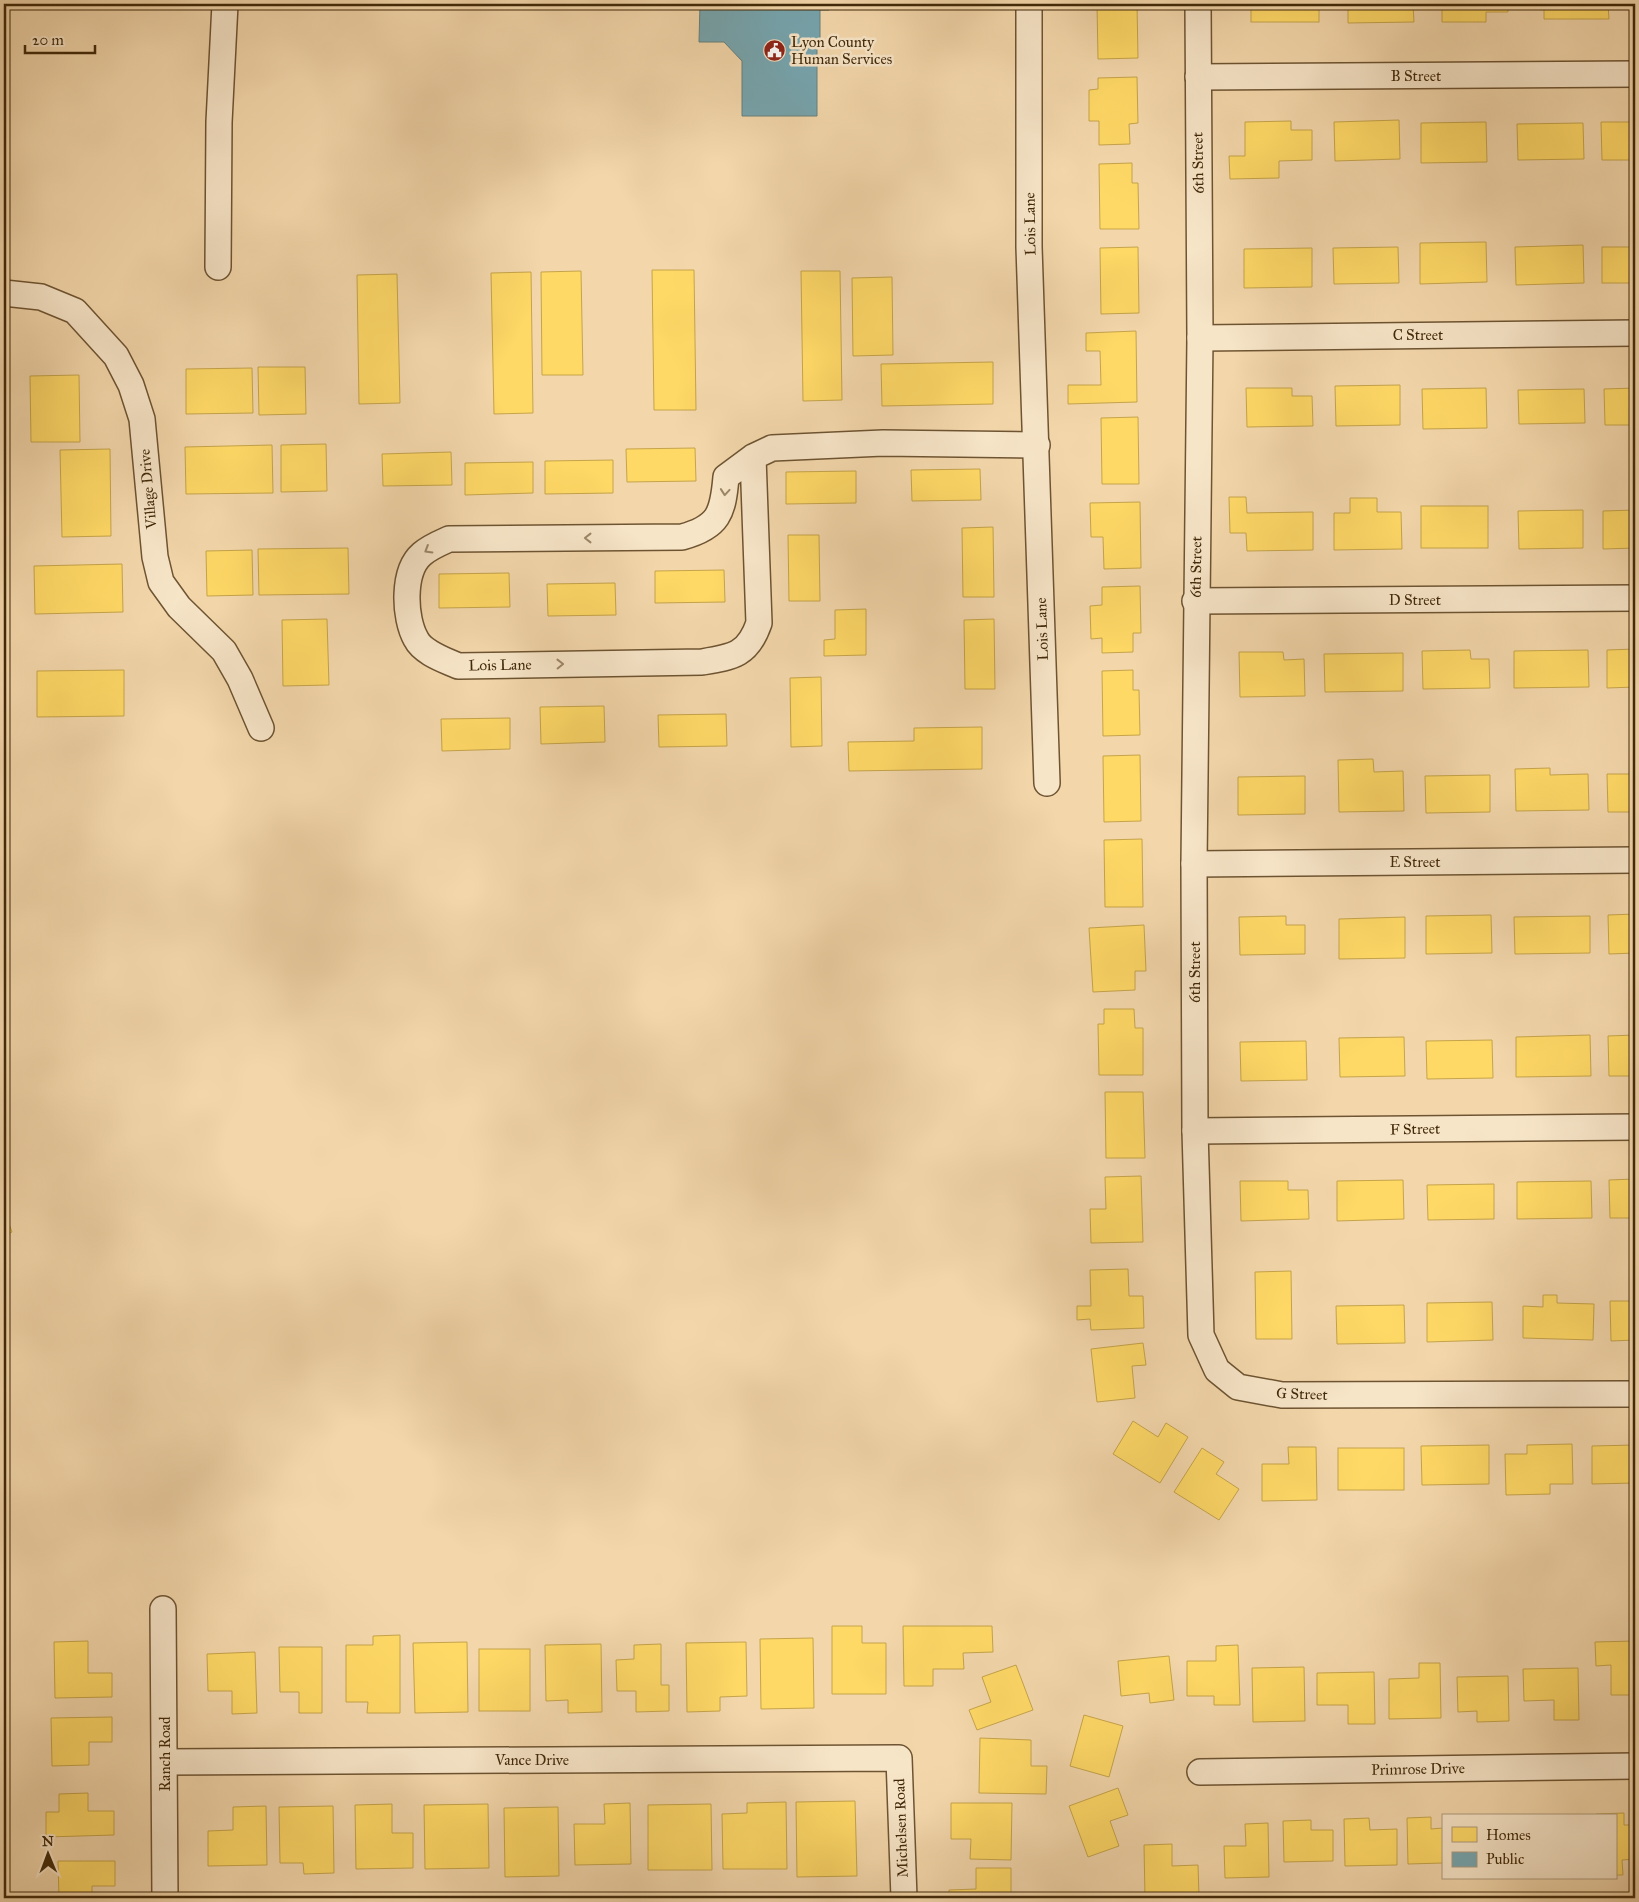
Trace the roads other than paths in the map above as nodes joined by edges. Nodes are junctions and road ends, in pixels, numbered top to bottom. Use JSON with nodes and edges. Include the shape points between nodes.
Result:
{"nodes":[{"id":1,"x":225,"y":4,"type":"edge"},
{"id":2,"x":1029,"y":4,"type":"edge"},
{"id":3,"x":1198,"y":4,"type":"edge"},
{"id":4,"x":1635,"y":74,"type":"edge"},
{"id":5,"x":1198,"y":77,"type":"junction"},
{"id":6,"x":218,"y":267,"type":"dead end"},
{"id":7,"x":4,"y":293,"type":"edge"},
{"id":8,"x":1635,"y":333,"type":"edge"},
{"id":9,"x":1200,"y":338,"type":"junction"},
{"id":10,"x":1037,"y":444,"type":"junction"},
{"id":11,"x":753,"y":457,"type":"junction"},
{"id":12,"x":1635,"y":598,"type":"edge"},
{"id":13,"x":1196,"y":601,"type":"junction"},
{"id":14,"x":261,"y":728,"type":"dead end"},
{"id":15,"x":1047,"y":782,"type":"dead end"},
{"id":16,"x":1635,"y":860,"type":"edge"},
{"id":17,"x":1194,"y":864,"type":"junction"},
{"id":18,"x":1635,"y":1128,"type":"edge"},
{"id":19,"x":1196,"y":1131,"type":"junction"},
{"id":20,"x":1635,"y":1394,"type":"edge"},
{"id":21,"x":163,"y":1609,"type":"dead end"},
{"id":22,"x":899,"y":1758,"type":"joint"},
{"id":23,"x":165,"y":1762,"type":"junction"},
{"id":24,"x":1635,"y":1766,"type":"edge"},
{"id":25,"x":1200,"y":1772,"type":"dead end"},
{"id":26,"x":165,"y":1898,"type":"edge"},
{"id":27,"x":904,"y":1898,"type":"edge"}],
"edges":[{"from":1,"to":6,"type":"street","via":[[219,122]]},
{"from":2,"to":10,"type":"street","name":"Lois Lane","via":[[1029,247]]},
{"from":3,"to":5,"type":"street","name":"6th Street"},
{"from":4,"to":5,"type":"street","name":"B Street"},
{"from":5,"to":9,"type":"street","name":"6th Street"},
{"from":7,"to":14,"type":"street","name":"Village Drive","via":[[41,297],[75,311],[116,356],[131,385],[142,419],[154,557],[161,582],[179,607],[224,651]]},
{"from":8,"to":9,"type":"street","name":"C Street"},
{"from":9,"to":13,"type":"street","name":"6th Street"},
{"from":10,"to":11,"type":"street","name":"Lois Lane","via":[[883,443],[772,448]]},
{"from":10,"to":15,"type":"street","name":"Lois Lane"},
{"from":11,"to":11,"type":"street","name":"Lois Lane","one_way":true,"via":[[726,476],[724,501],[716,518],[702,532],[682,537],[449,539],[433,547],[421,555],[408,584],[406,604],[416,640],[436,656],[458,666],[702,662],[741,653],[755,636],[759,622]]},
{"from":12,"to":13,"type":"street","name":"D Street"},
{"from":13,"to":17,"type":"street","name":"6th Street"},
{"from":16,"to":17,"type":"street","name":"E Street"},
{"from":17,"to":19,"type":"street","name":"6th Street"},
{"from":18,"to":19,"type":"street","name":"F Street"},
{"from":19,"to":20,"type":"street","name":"G Street","via":[[1200,1335],[1217,1370],[1238,1387],[1282,1395]]},
{"from":21,"to":23,"type":"street","name":"Ranch Road"},
{"from":22,"to":23,"type":"street","name":"Vance Drive"},
{"from":22,"to":27,"type":"street","name":"Michelsen Road"},
{"from":23,"to":26,"type":"street","name":"Ranch Road"},
{"from":24,"to":25,"type":"street","name":"Primrose Drive"}]}
